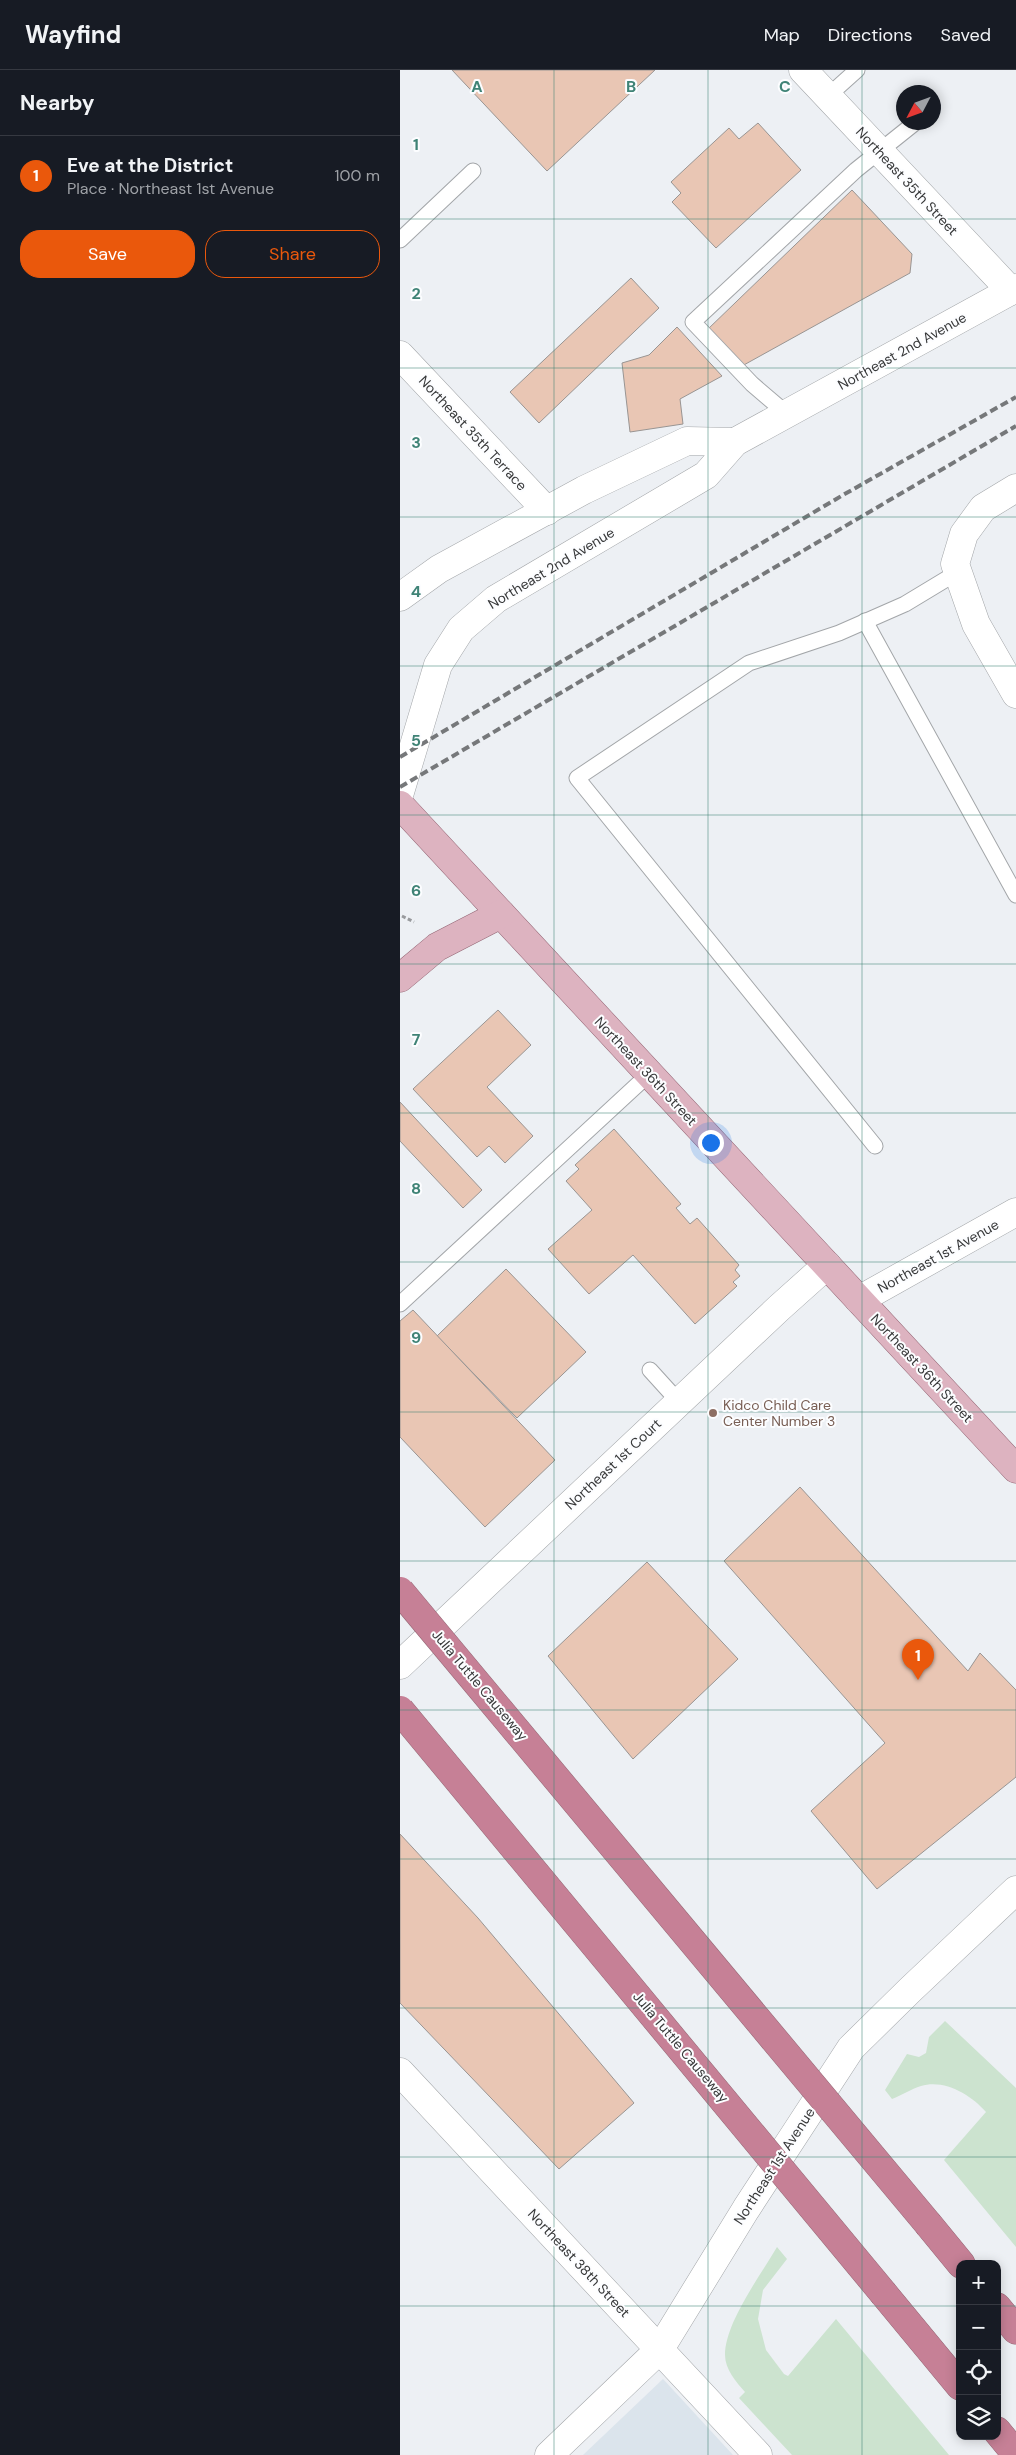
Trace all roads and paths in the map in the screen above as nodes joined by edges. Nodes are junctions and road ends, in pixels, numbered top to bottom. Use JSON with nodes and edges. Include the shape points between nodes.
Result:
{"nodes":[{"id":1,"x":803,"y":70,"type":"edge"},
{"id":2,"x":857,"y":70,"type":"edge"},
{"id":3,"x":828,"y":96,"type":"junction"},
{"id":4,"x":906,"y":130,"type":"edge"},
{"id":5,"x":879,"y":151,"type":"junction"},
{"id":6,"x":472,"y":171,"type":"dead end"},
{"id":7,"x":400,"y":240,"type":"edge"},
{"id":8,"x":1014,"y":290,"type":"edge"},
{"id":9,"x":400,"y":355,"type":"edge"},
{"id":10,"x":786,"y":414,"type":"junction"},
{"id":11,"x":735,"y":442,"type":"junction"},
{"id":12,"x":1016,"y":488,"type":"edge"},
{"id":13,"x":546,"y":512,"type":"junction"},
{"id":14,"x":958,"y":572,"type":"junction"},
{"id":15,"x":400,"y":597,"type":"edge"},
{"id":16,"x":864,"y":621,"type":"junction"},
{"id":17,"x":1016,"y":694,"type":"edge"},
{"id":18,"x":400,"y":792,"type":"edge"},
{"id":19,"x":400,"y":805,"type":"edge"},
{"id":20,"x":1016,"y":895,"type":"edge"},
{"id":21,"x":501,"y":914,"type":"junction"},
{"id":22,"x":400,"y":978,"type":"edge"},
{"id":23,"x":648,"y":1074,"type":"junction"},
{"id":24,"x":875,"y":1146,"type":"dead end"},
{"id":25,"x":1016,"y":1212,"type":"edge"},
{"id":26,"x":828,"y":1265,"type":"junction"},
{"id":27,"x":860,"y":1300,"type":"junction"},
{"id":28,"x":400,"y":1304,"type":"edge"},
{"id":29,"x":650,"y":1370,"type":"dead end"},
{"id":30,"x":679,"y":1402,"type":"junction"},
{"id":31,"x":1016,"y":1469,"type":"edge"},
{"id":32,"x":400,"y":1590,"type":"edge"},
{"id":33,"x":400,"y":1664,"type":"edge"},
{"id":34,"x":400,"y":1710,"type":"edge"},
{"id":35,"x":1016,"y":1890,"type":"edge"},
{"id":36,"x":400,"y":2072,"type":"edge"},
{"id":37,"x":958,"y":2260,"type":"edge"},
{"id":38,"x":1001,"y":2312,"type":"edge"},
{"id":39,"x":1016,"y":2330,"type":"edge"},
{"id":40,"x":660,"y":2349,"type":"junction"},
{"id":41,"x":956,"y":2381,"type":"edge"},
{"id":42,"x":1001,"y":2436,"type":"edge"},
{"id":43,"x":1016,"y":2454,"type":"edge"},
{"id":44,"x":549,"y":2455,"type":"edge"},
{"id":45,"x":758,"y":2455,"type":"edge"}],
"edges":[{"from":1,"to":3,"type":"street","name":"Northeast 35th Street"},
{"from":2,"to":3,"type":"lane"},
{"from":3,"to":5,"type":"street","name":"Northeast 35th Street"},
{"from":4,"to":5,"type":"lane"},
{"from":5,"to":8,"type":"street","name":"Northeast 35th Street"},
{"from":5,"to":10,"type":"lane","via":[[692,322]]},
{"from":6,"to":7,"type":"lane"},
{"from":8,"to":10,"type":"street","name":"Northeast 2nd Avenue"},
{"from":9,"to":13,"type":"street","name":"Northeast 35th Terrace"},
{"from":10,"to":11,"type":"street","name":"Northeast 2nd Avenue"},
{"from":11,"to":13,"type":"street","name":"Northeast 2nd Avenue","via":[[687,441],[584,490]]},
{"from":11,"to":18,"type":"street","name":"Northeast 2nd Avenue","via":[[706,475],[496,599],[461,629],[438,665]]},
{"from":12,"to":14,"type":"street","via":[[983,508],[964,534],[955,564]]},
{"from":13,"to":15,"type":"street","name":"Northeast 2nd Avenue","via":[[439,568]]},
{"from":14,"to":16,"type":"lane","via":[[905,604]]},
{"from":14,"to":17,"type":"street","via":[[976,624]]},
{"from":16,"to":20,"type":"lane"},
{"from":16,"to":24,"type":"lane","via":[[839,633],[749,663],[577,778]]},
{"from":19,"to":21,"type":"main road","name":"Northeast 36th Street"},
{"from":21,"to":22,"type":"main road","via":[[437,946]]},
{"from":21,"to":23,"type":"main road","name":"Northeast 36th Street"},
{"from":23,"to":26,"type":"main road","name":"Northeast 36th Street"},
{"from":23,"to":28,"type":"lane"},
{"from":25,"to":27,"type":"street","name":"Northeast 1st Avenue"},
{"from":26,"to":27,"type":"main road","name":"Northeast 36th Street"},
{"from":26,"to":30,"type":"street","name":"Northeast 1st Court"},
{"from":27,"to":31,"type":"main road","name":"Northeast 36th Street"},
{"from":29,"to":30,"type":"lane"},
{"from":30,"to":33,"type":"street","name":"Northeast 1st Court"},
{"from":32,"to":37,"type":"highway","name":"Julia Tuttle Causeway","bridge":true},
{"from":34,"to":41,"type":"highway","name":"Julia Tuttle Causeway","bridge":true},
{"from":35,"to":40,"type":"street","name":"Northeast 1st Avenue","via":[[884,2014],[846,2056]]},
{"from":36,"to":40,"type":"street","name":"Northeast 38th Street"},
{"from":38,"to":39,"type":"highway"},
{"from":40,"to":44,"type":"street","name":"Northeast 1st Avenue"},
{"from":40,"to":45,"type":"street","name":"Northeast 38th Street"},
{"from":42,"to":43,"type":"highway"}]}
